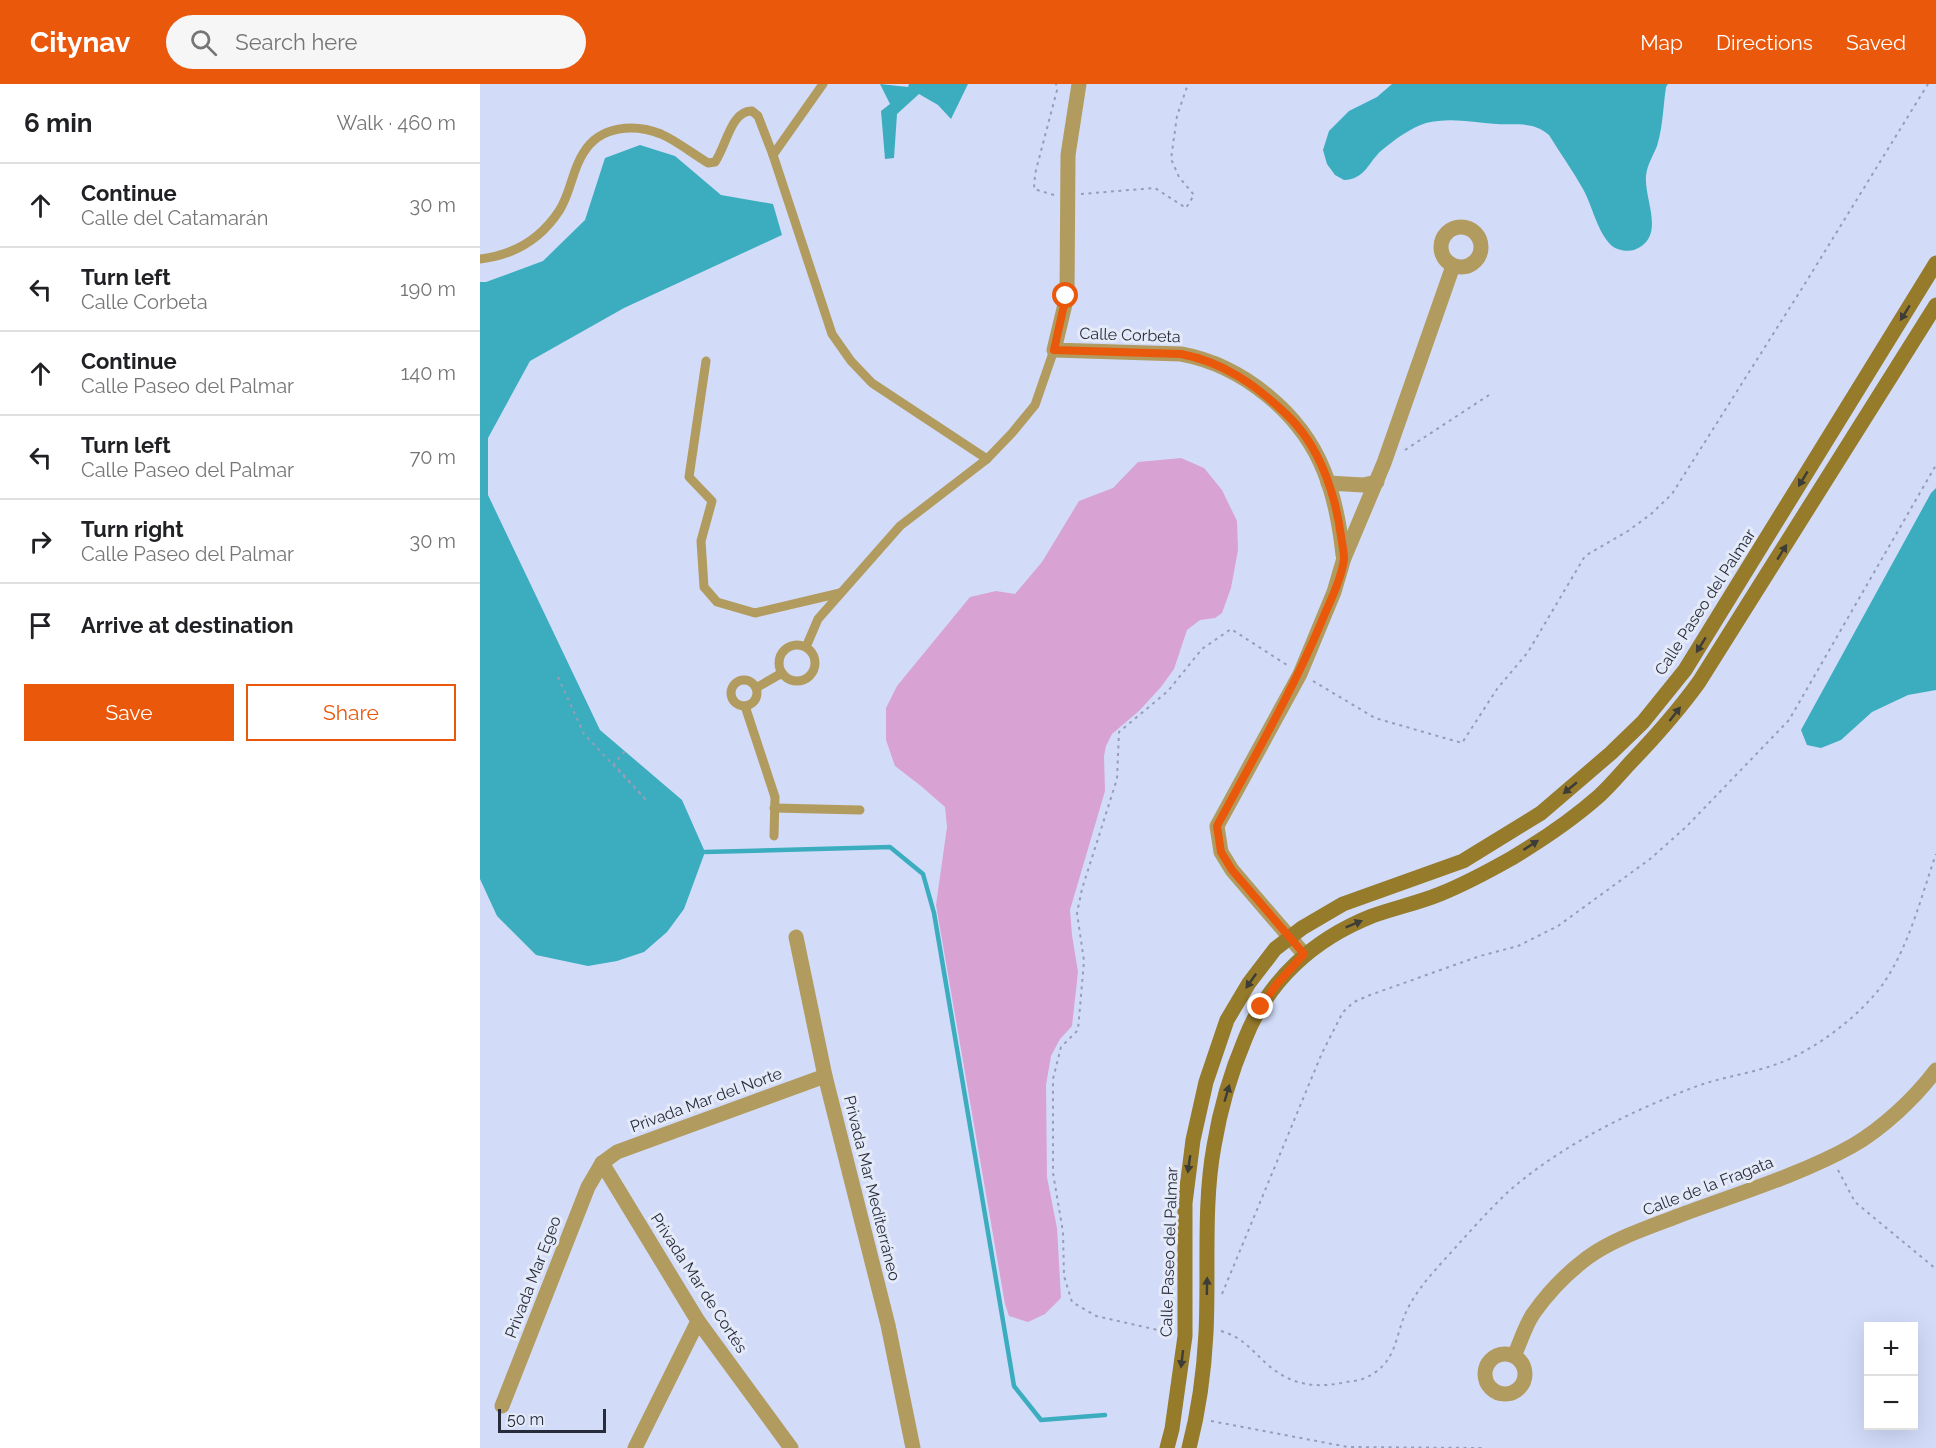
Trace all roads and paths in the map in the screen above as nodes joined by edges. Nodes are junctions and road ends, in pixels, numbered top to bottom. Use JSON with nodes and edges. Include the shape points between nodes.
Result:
{"nodes":[{"id":1,"x":824,"y":84,"type":"edge"},
{"id":2,"x":1056,"y":84,"type":"edge"},
{"id":3,"x":1079,"y":84,"type":"edge"},
{"id":4,"x":1188,"y":84,"type":"edge"},
{"id":5,"x":1928,"y":84,"type":"edge"},
{"id":6,"x":773,"y":155,"type":"junction"},
{"id":7,"x":1067,"y":196,"type":"junction"},
{"id":8,"x":480,"y":259,"type":"edge"},
{"id":9,"x":1453,"y":266,"type":"dead end"},
{"id":10,"x":1935,"y":268,"type":"edge"},
{"id":11,"x":1921,"y":288,"type":"junction"},
{"id":12,"x":1936,"y":298,"type":"edge"},
{"id":13,"x":1936,"y":305,"type":"edge"},
{"id":14,"x":1054,"y":350,"type":"junction"},
{"id":15,"x":706,"y":361,"type":"dead end"},
{"id":16,"x":1490,"y":395,"type":"dead end"},
{"id":17,"x":987,"y":459,"type":"junction"},
{"id":18,"x":1384,"y":462,"type":"junction"},
{"id":19,"x":1936,"y":465,"type":"edge"},
{"id":20,"x":1377,"y":482,"type":"junction"},
{"id":21,"x":1328,"y":483,"type":"junction"},
{"id":22,"x":1344,"y":558,"type":"junction"},
{"id":23,"x":840,"y":593,"type":"junction"},
{"id":24,"x":806,"y":647,"type":"junction"},
{"id":25,"x":782,"y":673,"type":"junction"},
{"id":26,"x":1300,"y":674,"type":"junction"},
{"id":27,"x":558,"y":677,"type":"dead end"},
{"id":28,"x":756,"y":688,"type":"junction"},
{"id":29,"x":745,"y":706,"type":"junction"},
{"id":30,"x":625,"y":751,"type":"dead end"},
{"id":31,"x":774,"y":808,"type":"junction"},
{"id":32,"x":860,"y":810,"type":"dead end"},
{"id":33,"x":774,"y":836,"type":"dead end"},
{"id":34,"x":1936,"y":854,"type":"edge"},
{"id":35,"x":796,"y":937,"type":"dead end"},
{"id":36,"x":1289,"y":937,"type":"junction"},
{"id":37,"x":1304,"y":954,"type":"junction"},
{"id":38,"x":1936,"y":1070,"type":"edge"},
{"id":39,"x":825,"y":1076,"type":"junction"},
{"id":40,"x":1831,"y":1157,"type":"junction"},
{"id":41,"x":602,"y":1163,"type":"junction"},
{"id":42,"x":1936,"y":1269,"type":"edge"},
{"id":43,"x":1220,"y":1301,"type":"dead end"},
{"id":44,"x":698,"y":1321,"type":"junction"},
{"id":45,"x":1206,"y":1333,"type":"junction"},
{"id":46,"x":1185,"y":1336,"type":"junction"},
{"id":47,"x":1514,"y":1356,"type":"dead end"},
{"id":48,"x":1178,"y":1395,"type":"junction"},
{"id":49,"x":1201,"y":1398,"type":"junction"},
{"id":50,"x":502,"y":1406,"type":"dead end"},
{"id":51,"x":1197,"y":1418,"type":"junction"},
{"id":52,"x":635,"y":1448,"type":"edge"},
{"id":53,"x":791,"y":1448,"type":"edge"},
{"id":54,"x":913,"y":1448,"type":"edge"},
{"id":55,"x":1167,"y":1448,"type":"edge"},
{"id":56,"x":1189,"y":1448,"type":"edge"},
{"id":57,"x":1482,"y":1448,"type":"edge"}],
"edges":[{"from":1,"to":6,"type":"lane"},
{"from":2,"to":7,"type":"path","via":[[1034,189]]},
{"from":3,"to":7,"type":"street","via":[[1068,155]]},
{"from":4,"to":7,"type":"path","via":[[1177,116],[1171,159],[1194,195],[1186,208],[1155,188]]},
{"from":5,"to":26,"type":"path","via":[[1671,494],[1628,531],[1585,556],[1528,652],[1497,689],[1462,743],[1375,718]]},
{"from":6,"to":8,"type":"lane","via":[[758,116],[752,111],[736,118],[720,155],[715,162],[708,163],[662,134],[634,128],[606,131],[582,153],[561,208],[551,223],[520,249]]},
{"from":6,"to":17,"type":"lane","via":[[832,334],[872,383]]},
{"from":7,"to":14,"type":"street","via":[[1066,296]]},
{"from":9,"to":18,"type":"street"},
{"from":10,"to":11,"type":"street","name":"Calle Paseo del Palmar"},
{"from":11,"to":12,"type":"street"},
{"from":11,"to":36,"type":"street","name":"Calle Paseo del Palmar","one_way":true,"via":[[1685,670],[1643,722],[1541,813],[1500,840],[1463,861],[1343,904]]},
{"from":37,"to":13,"type":"street","one_way":true,"via":[[1345,927],[1474,879],[1553,831],[1599,796],[1668,723],[1700,682]]},
{"from":14,"to":17,"type":"lane","via":[[1035,405]]},
{"from":14,"to":21,"type":"street","name":"Calle Corbeta","via":[[1181,354],[1202,358],[1232,372],[1262,391],[1301,428]]},
{"from":15,"to":23,"type":"lane","via":[[689,477],[712,501],[701,542],[704,587],[717,602],[755,613]]},
{"from":16,"to":18,"type":"path"},
{"from":17,"to":23,"type":"lane","via":[[900,526]]},
{"from":18,"to":20,"type":"street"},
{"from":19,"to":43,"type":"path","via":[[1789,720],[1686,827],[1650,859],[1558,926],[1518,946],[1370,994],[1343,1012],[1313,1074]]},
{"from":20,"to":21,"type":"street"},
{"from":20,"to":22,"type":"street"},
{"from":21,"to":22,"type":"street","name":"Calle Corbeta"},
{"from":22,"to":26,"type":"street"},
{"from":23,"to":24,"type":"lane","via":[[818,619]]},
{"from":24,"to":25,"type":"lane","via":[[786,648],[780,657]]},
{"from":24,"to":25,"type":"lane","via":[[815,660],[810,675],[796,681]]},
{"from":25,"to":28,"type":"lane"},
{"from":26,"to":36,"type":"street","via":[[1217,826],[1221,852],[1232,870]]},
{"from":26,"to":46,"type":"path","via":[[1231,629],[1202,649],[1168,691],[1119,732],[1117,779],[1077,912],[1084,961],[1078,1030],[1061,1047],[1053,1079],[1053,1173],[1063,1232],[1064,1276],[1072,1302],[1096,1317]]},
{"from":27,"to":30,"type":"path","via":[[584,734],[647,801],[614,764]]},
{"from":28,"to":29,"type":"lane","via":[[754,702]]},
{"from":28,"to":29,"type":"lane","via":[[748,681],[735,684],[731,694],[736,703]]},
{"from":29,"to":31,"type":"lane","via":[[775,797]]},
{"from":31,"to":32,"type":"lane"},
{"from":31,"to":33,"type":"lane"},
{"from":34,"to":45,"type":"path","via":[[1902,951],[1883,983],[1847,1022],[1806,1052],[1646,1107],[1545,1162],[1477,1223],[1420,1287],[1406,1312],[1395,1349],[1381,1368],[1364,1378],[1315,1386],[1282,1376],[1237,1336],[1221,1331]]},
{"from":35,"to":39,"type":"street","name":"Privada Mar Mediterráneo"},
{"from":36,"to":37,"type":"street"},
{"from":36,"to":46,"type":"street","name":"Calle Paseo del Palmar","one_way":true,"via":[[1248,983],[1227,1020],[1206,1082],[1192,1140],[1186,1193]]},
{"from":45,"to":37,"type":"street","one_way":true,"via":[[1210,1186],[1221,1112],[1245,1037],[1276,985]]},
{"from":38,"to":40,"type":"street","name":"Calle de la Fragata","via":[[1897,1112]]},
{"from":39,"to":41,"type":"street","name":"Privada Mar del Norte","via":[[617,1152]]},
{"from":39,"to":54,"type":"street","name":"Privada Mar Mediterráneo","via":[[888,1325]]},
{"from":40,"to":42,"type":"path","via":[[1855,1202]]},
{"from":40,"to":47,"type":"street","name":"Calle de la Fragata","via":[[1629,1236],[1587,1258],[1532,1315]]},
{"from":41,"to":44,"type":"street","name":"Privada Mar de Cortés"},
{"from":41,"to":50,"type":"street","name":"Privada Mar Egeo","via":[[588,1187]]},
{"from":44,"to":52,"type":"street"},
{"from":44,"to":53,"type":"street","name":"Privada Mar de Cortés"},
{"from":45,"to":49,"type":"street"},
{"from":46,"to":48,"type":"street","name":"Calle Paseo del Palmar","one_way":true},
{"from":48,"to":49,"type":"street"},
{"from":48,"to":55,"type":"street","name":"Calle Paseo del Palmar"},
{"from":49,"to":51,"type":"street"},
{"from":51,"to":56,"type":"street"},
{"from":51,"to":57,"type":"path","via":[[1348,1447]]}]}
